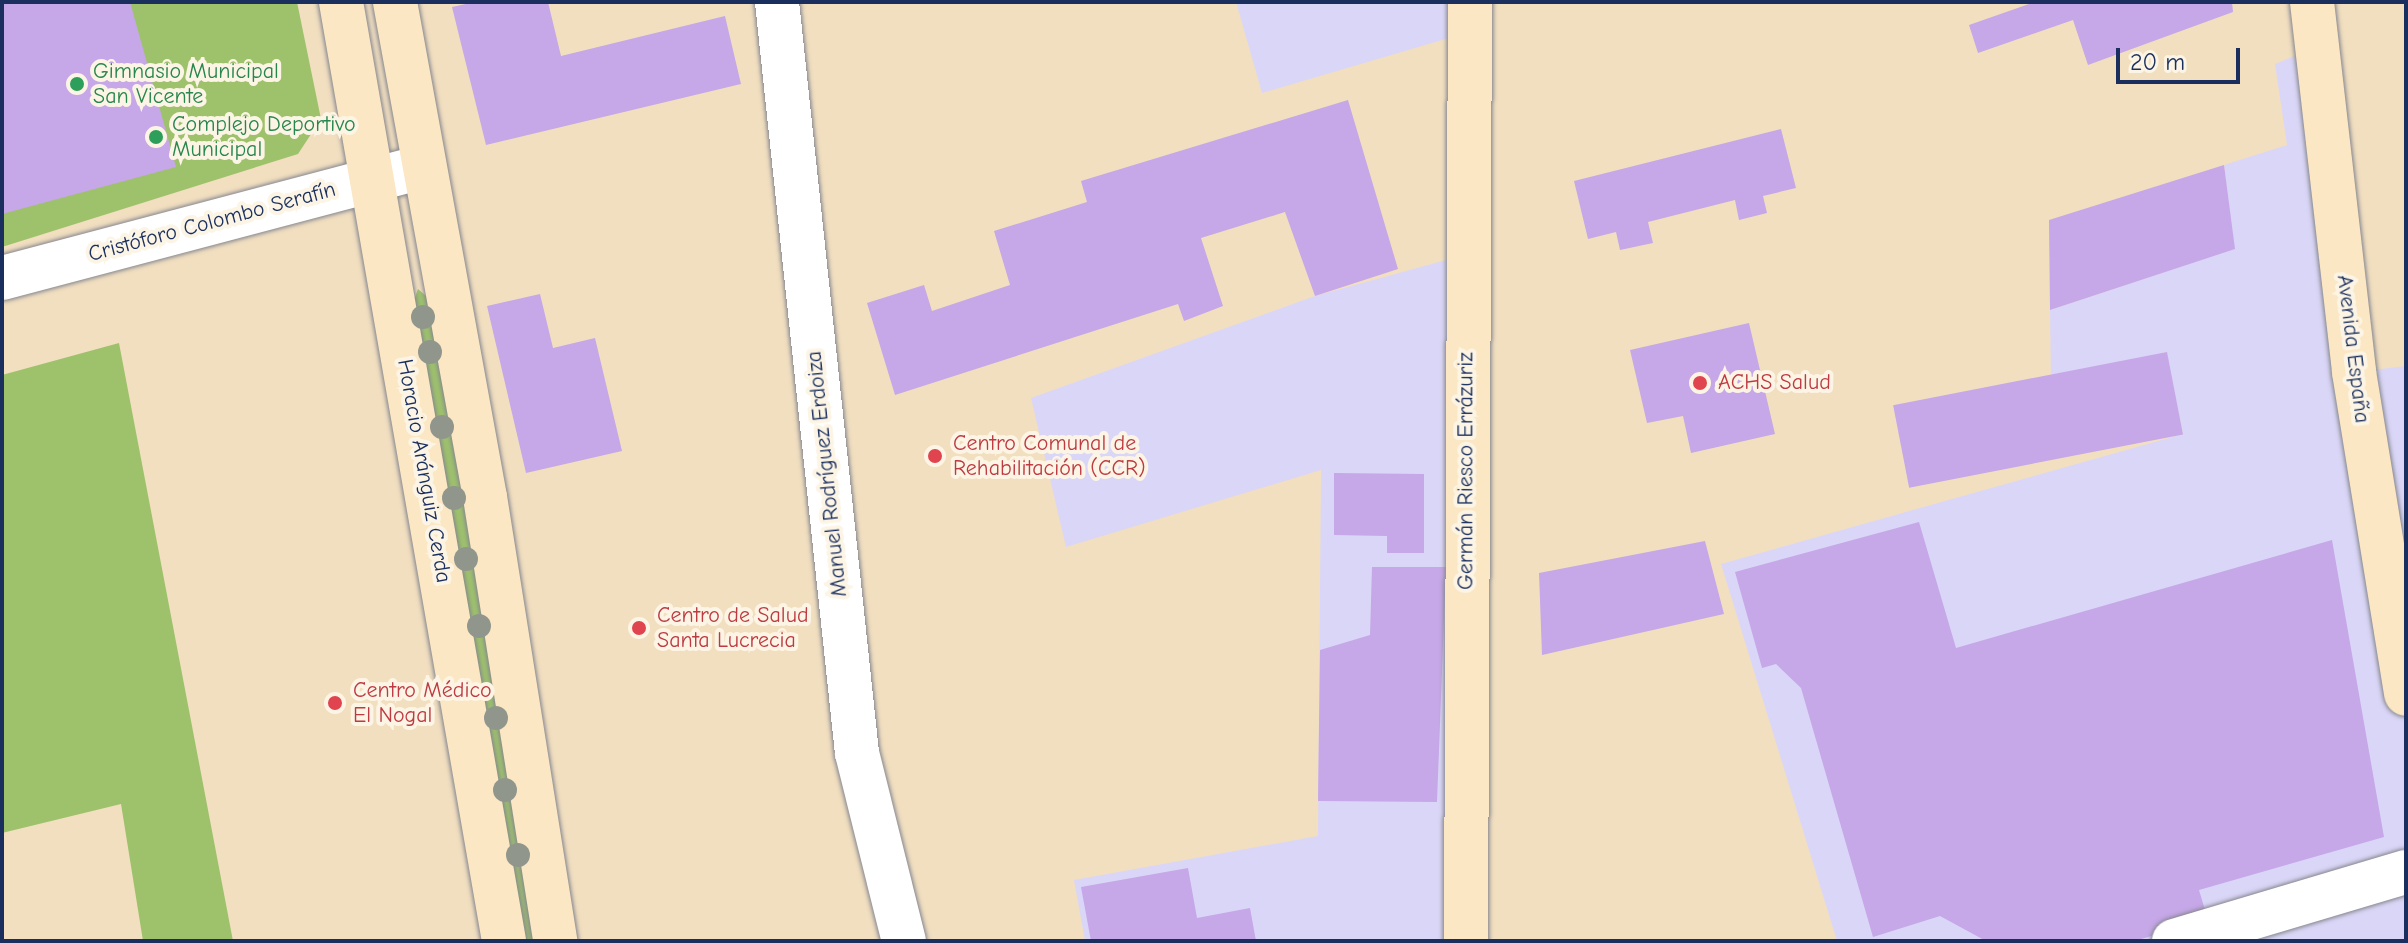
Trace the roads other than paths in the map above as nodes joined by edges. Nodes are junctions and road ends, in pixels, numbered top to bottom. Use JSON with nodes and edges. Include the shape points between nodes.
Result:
{"nodes":[{"id":1,"x":341,"y":2,"type":"edge"},
{"id":2,"x":395,"y":2,"type":"edge"},
{"id":3,"x":777,"y":2,"type":"edge"},
{"id":4,"x":1470,"y":2,"type":"edge"},
{"id":5,"x":2312,"y":2,"type":"edge"},
{"id":6,"x":422,"y":167,"type":"junction"},
{"id":7,"x":373,"y":179,"type":"junction"},
{"id":8,"x":2,"y":278,"type":"edge"},
{"id":9,"x":2406,"y":694,"type":"edge"},
{"id":10,"x":2406,"y":872,"type":"edge"},
{"id":11,"x":504,"y":941,"type":"edge"},
{"id":12,"x":555,"y":941,"type":"edge"},
{"id":13,"x":904,"y":941,"type":"edge"},
{"id":14,"x":1466,"y":941,"type":"edge"},
{"id":15,"x":2174,"y":941,"type":"edge"}],
"edges":[{"from":1,"to":7,"type":"street","name":"Horacio Aránguiz Cerda"},
{"from":2,"to":6,"type":"street"},
{"from":3,"to":13,"type":"street","name":"Manuel Rodríguez Erdoiza","via":[[857,753]]},
{"from":4,"to":14,"type":"street","name":"Germán Riesco Errázuriz"},
{"from":5,"to":9,"type":"street","name":"Avenida España","via":[[2354,372]]},
{"from":6,"to":7,"type":"street","name":"Cristóforo Colombo Serafín"},
{"from":6,"to":12,"type":"street","via":[[485,497]]},
{"from":7,"to":8,"type":"street","name":"Cristóforo Colombo Serafín"},
{"from":7,"to":11,"type":"street","name":"Horacio Aránguiz Cerda"},
{"from":10,"to":15,"type":"street"}]}
